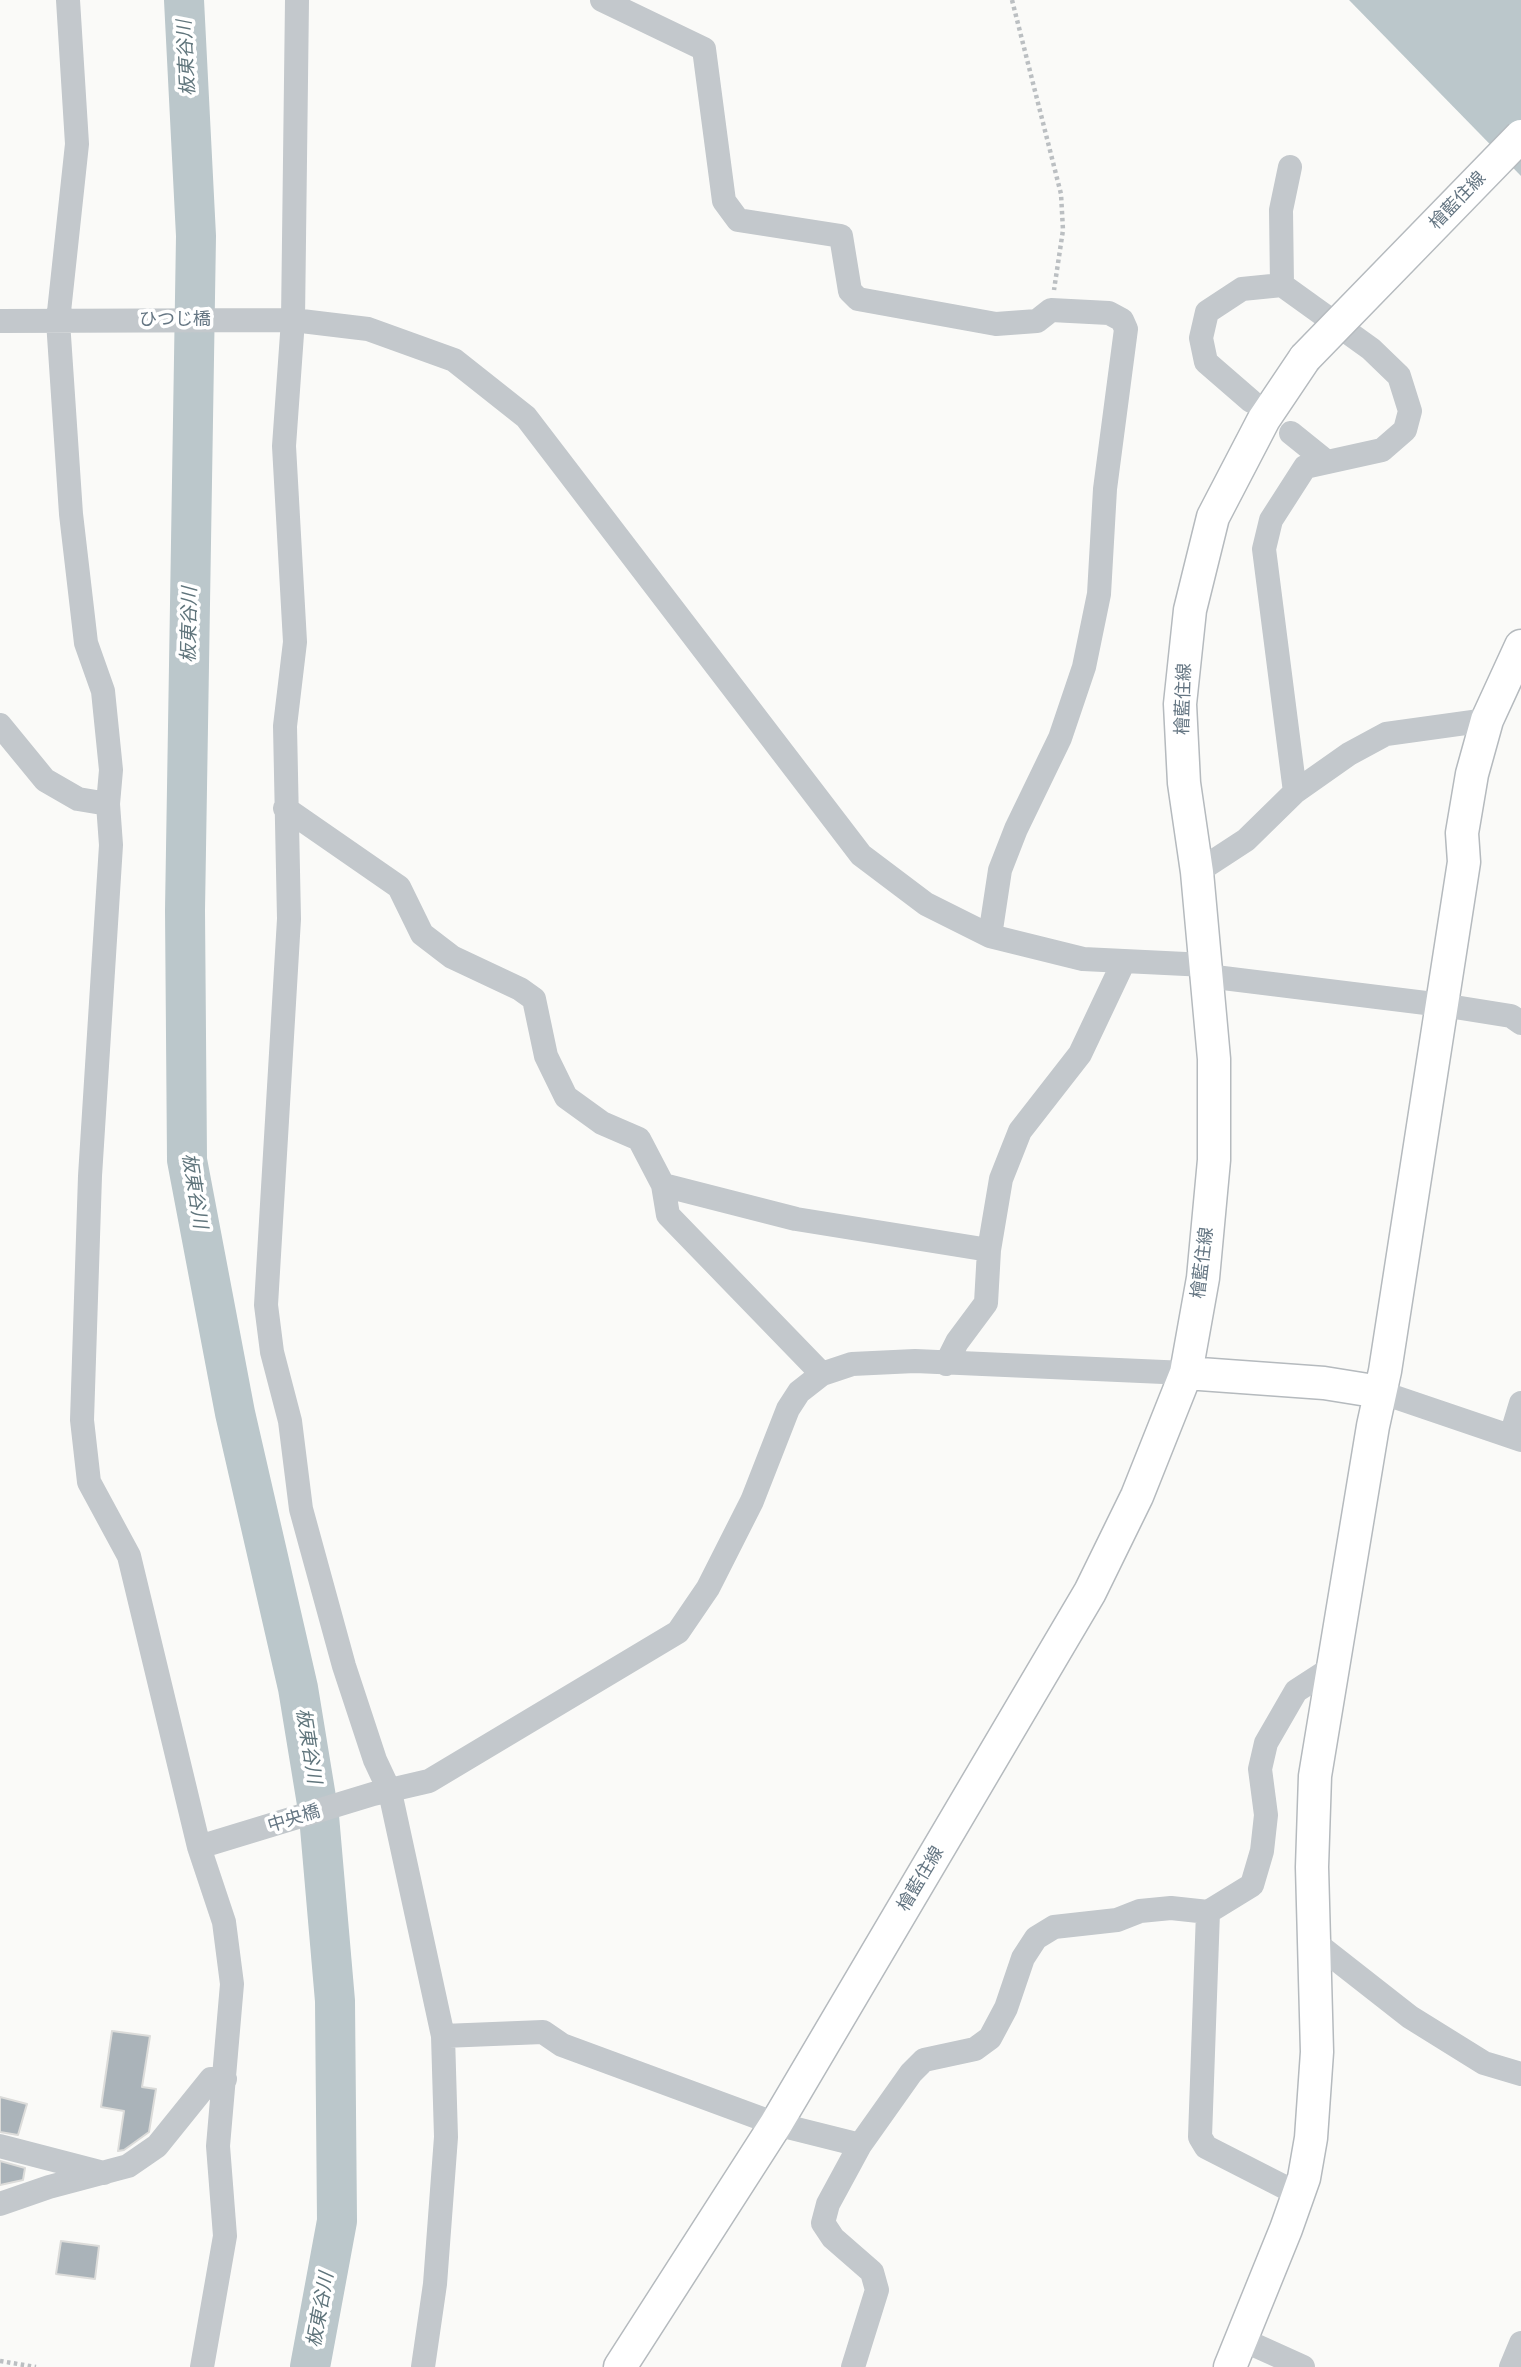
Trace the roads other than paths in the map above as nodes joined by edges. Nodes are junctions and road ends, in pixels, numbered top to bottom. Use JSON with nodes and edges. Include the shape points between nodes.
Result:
{"nodes":[{"id":1,"x":68,"y":0,"type":"edge"},
{"id":2,"x":297,"y":0,"type":"edge"},
{"id":3,"x":602,"y":0,"type":"edge"},
{"id":4,"x":1521,"y":136,"type":"edge"},
{"id":5,"x":1290,"y":167,"type":"dead end"},
{"id":6,"x":1282,"y":285,"type":"junction"},
{"id":7,"x":293,"y":320,"type":"junction"},
{"id":8,"x":0,"y":321,"type":"edge"},
{"id":9,"x":58,"y":321,"type":"junction"},
{"id":10,"x":1251,"y":401,"type":"dead end"},
{"id":11,"x":1291,"y":433,"type":"dead end"},
{"id":12,"x":1327,"y":462,"type":"junction"},
{"id":13,"x":1521,"y":646,"type":"edge"},
{"id":14,"x":1487,"y":720,"type":"junction"},
{"id":15,"x":0,"y":725,"type":"edge"},
{"id":16,"x":1295,"y":792,"type":"junction"},
{"id":17,"x":108,"y":804,"type":"junction"},
{"id":18,"x":285,"y":808,"type":"junction"},
{"id":19,"x":1197,"y":872,"type":"junction"},
{"id":20,"x":990,"y":936,"type":"junction"},
{"id":21,"x":1124,"y":961,"type":"junction"},
{"id":22,"x":1206,"y":971,"type":"junction"},
{"id":23,"x":1442,"y":1005,"type":"junction"},
{"id":24,"x":1521,"y":1023,"type":"edge"},
{"id":25,"x":663,"y":1185,"type":"junction"},
{"id":26,"x":989,"y":1250,"type":"junction"},
{"id":27,"x":946,"y":1364,"type":"junction"},
{"id":28,"x":1186,"y":1373,"type":"junction"},
{"id":29,"x":822,"y":1374,"type":"junction"},
{"id":30,"x":1380,"y":1392,"type":"junction"},
{"id":31,"x":1521,"y":1403,"type":"edge"},
{"id":32,"x":1516,"y":1438,"type":"edge"},
{"id":33,"x":1333,"y":1667,"type":"junction"},
{"id":34,"x":381,"y":1793,"type":"junction"},
{"id":35,"x":207,"y":1845,"type":"junction"},
{"id":36,"x":1209,"y":1912,"type":"junction"},
{"id":37,"x":1313,"y":1941,"type":"junction"},
{"id":38,"x":443,"y":2036,"type":"junction"},
{"id":39,"x":1521,"y":2074,"type":"edge"},
{"id":40,"x":225,"y":2079,"type":"junction"},
{"id":41,"x":776,"y":2124,"type":"junction"},
{"id":42,"x":860,"y":2145,"type":"junction"},
{"id":43,"x":0,"y":2146,"type":"edge"},
{"id":44,"x":107,"y":2174,"type":"junction"},
{"id":45,"x":1298,"y":2194,"type":"junction"},
{"id":46,"x":0,"y":2204,"type":"edge"},
{"id":47,"x":1521,"y":2343,"type":"edge"},
{"id":48,"x":1235,"y":2353,"type":"edge"},
{"id":49,"x":202,"y":2367,"type":"edge"},
{"id":50,"x":423,"y":2367,"type":"edge"},
{"id":51,"x":620,"y":2367,"type":"edge"},
{"id":52,"x":853,"y":2367,"type":"edge"},
{"id":53,"x":1303,"y":2367,"type":"edge"},
{"id":54,"x":1511,"y":2367,"type":"edge"}],
"edges":[{"from":1,"to":9,"type":"street","via":[[77,144]]},
{"from":2,"to":7,"type":"street"},
{"from":3,"to":20,"type":"street","via":[[704,49],[724,201],[738,220],[841,236],[850,291],[858,299],[996,324],[1037,321],[1051,310],[1109,313],[1122,320],[1126,329],[1105,489],[1099,594],[1084,667],[1060,738],[1000,870]]},
{"from":4,"to":19,"type":"main road","name":"檜藍住線","bridge":true,"via":[[1305,358],[1264,418],[1213,517],[1190,610],[1180,704],[1184,783]]},
{"from":5,"to":6,"type":"street","via":[[1281,210]]},
{"from":6,"to":10,"type":"street","via":[[1242,289],[1207,312],[1200,338],[1206,362]]},
{"from":6,"to":12,"type":"street","via":[[1371,349],[1399,376],[1410,411],[1405,430],[1382,450]]},
{"from":7,"to":9,"type":"street","name":"ひつじ橋"},
{"from":7,"to":18,"type":"street","via":[[284,446],[295,642],[285,726]]},
{"from":7,"to":20,"type":"street","name":"ひつじ橋","via":[[368,329],[454,360],[526,417],[861,855],[926,904]]},
{"from":8,"to":9,"type":"street","name":"ひつじ橋"},
{"from":9,"to":17,"type":"street","via":[[71,514],[86,643],[103,691],[111,770]]},
{"from":11,"to":12,"type":"street"},
{"from":12,"to":16,"type":"street","via":[[1306,467],[1271,520],[1264,549]]},
{"from":13,"to":14,"type":"main road"},
{"from":14,"to":16,"type":"street","via":[[1386,734]]},
{"from":14,"to":23,"type":"main road","via":[[1462,833],[1464,862]]},
{"from":15,"to":17,"type":"street","via":[[45,780],[78,799]]},
{"from":16,"to":19,"type":"street","via":[[1246,840]]},
{"from":17,"to":35,"type":"street","via":[[111,845],[90,1177],[82,1420],[89,1482],[129,1556]]},
{"from":18,"to":25,"type":"street","via":[[399,887],[422,934],[452,957],[534,999],[546,1056],[566,1097],[602,1123],[639,1139]]},
{"from":18,"to":34,"type":"street","via":[[289,919],[266,1305],[272,1352],[290,1421],[301,1509]]},
{"from":19,"to":22,"type":"main road","name":"檜藍住線"},
{"from":20,"to":21,"type":"street","name":"ひつじ橋","via":[[1083,959]]},
{"from":21,"to":22,"type":"street","name":"ひつじ橋"},
{"from":21,"to":26,"type":"street","via":[[1080,1054],[1020,1130],[1001,1179]]},
{"from":22,"to":23,"type":"street","name":"ひつじ橋"},
{"from":22,"to":28,"type":"main road","name":"檜藍住線","via":[[1214,1059],[1214,1160],[1203,1278]]},
{"from":23,"to":24,"type":"street","name":"ひつじ橋","via":[[1511,1016]]},
{"from":23,"to":30,"type":"main road"},
{"from":25,"to":26,"type":"street","via":[[796,1219]]},
{"from":25,"to":29,"type":"street","via":[[668,1215]]},
{"from":26,"to":27,"type":"street","via":[[986,1303]]},
{"from":27,"to":28,"type":"street"},
{"from":27,"to":29,"type":"street","via":[[852,1364]]},
{"from":28,"to":30,"type":"main road"},
{"from":28,"to":41,"type":"main road","name":"檜藍住線","via":[[1137,1496],[1090,1592]]},
{"from":29,"to":34,"type":"street","name":"中央橋","via":[[799,1392],[788,1409],[752,1501],[708,1588],[678,1632],[429,1781]]},
{"from":30,"to":32,"type":"street"},
{"from":30,"to":33,"type":"main road"},
{"from":31,"to":32,"type":"street"},
{"from":33,"to":36,"type":"street","via":[[1296,1691],[1266,1743],[1260,1769],[1266,1815],[1252,1885]]},
{"from":33,"to":37,"type":"main road","via":[[1315,1776]]},
{"from":34,"to":35,"type":"street","name":"中央橋"},
{"from":34,"to":38,"type":"street"},
{"from":35,"to":40,"type":"street","via":[[232,1984]]},
{"from":36,"to":42,"type":"street","via":[[1140,1911],[1117,1920],[1054,1927],[1036,1938],[990,2038],[975,2049],[924,2060]]},
{"from":36,"to":45,"type":"street","via":[[1200,2137],[1206,2147]]},
{"from":37,"to":39,"type":"street","via":[[1410,2017],[1484,2063]]},
{"from":37,"to":45,"type":"main road","via":[[1317,2052],[1311,2138]]},
{"from":38,"to":41,"type":"street","via":[[543,2032],[562,2045]]},
{"from":38,"to":50,"type":"street","via":[[446,2137],[435,2284]]},
{"from":40,"to":44,"type":"street","via":[[211,2079],[157,2146]]},
{"from":40,"to":49,"type":"street","via":[[218,2146],[225,2236]]},
{"from":41,"to":42,"type":"street"},
{"from":41,"to":51,"type":"main road","name":"檜藍住線"},
{"from":42,"to":52,"type":"street","via":[[823,2222],[833,2238],[872,2273],[877,2290]]},
{"from":43,"to":44,"type":"street"},
{"from":44,"to":46,"type":"street"},
{"from":45,"to":48,"type":"main road"},
{"from":47,"to":54,"type":"street"},
{"from":48,"to":53,"type":"street"}]}
